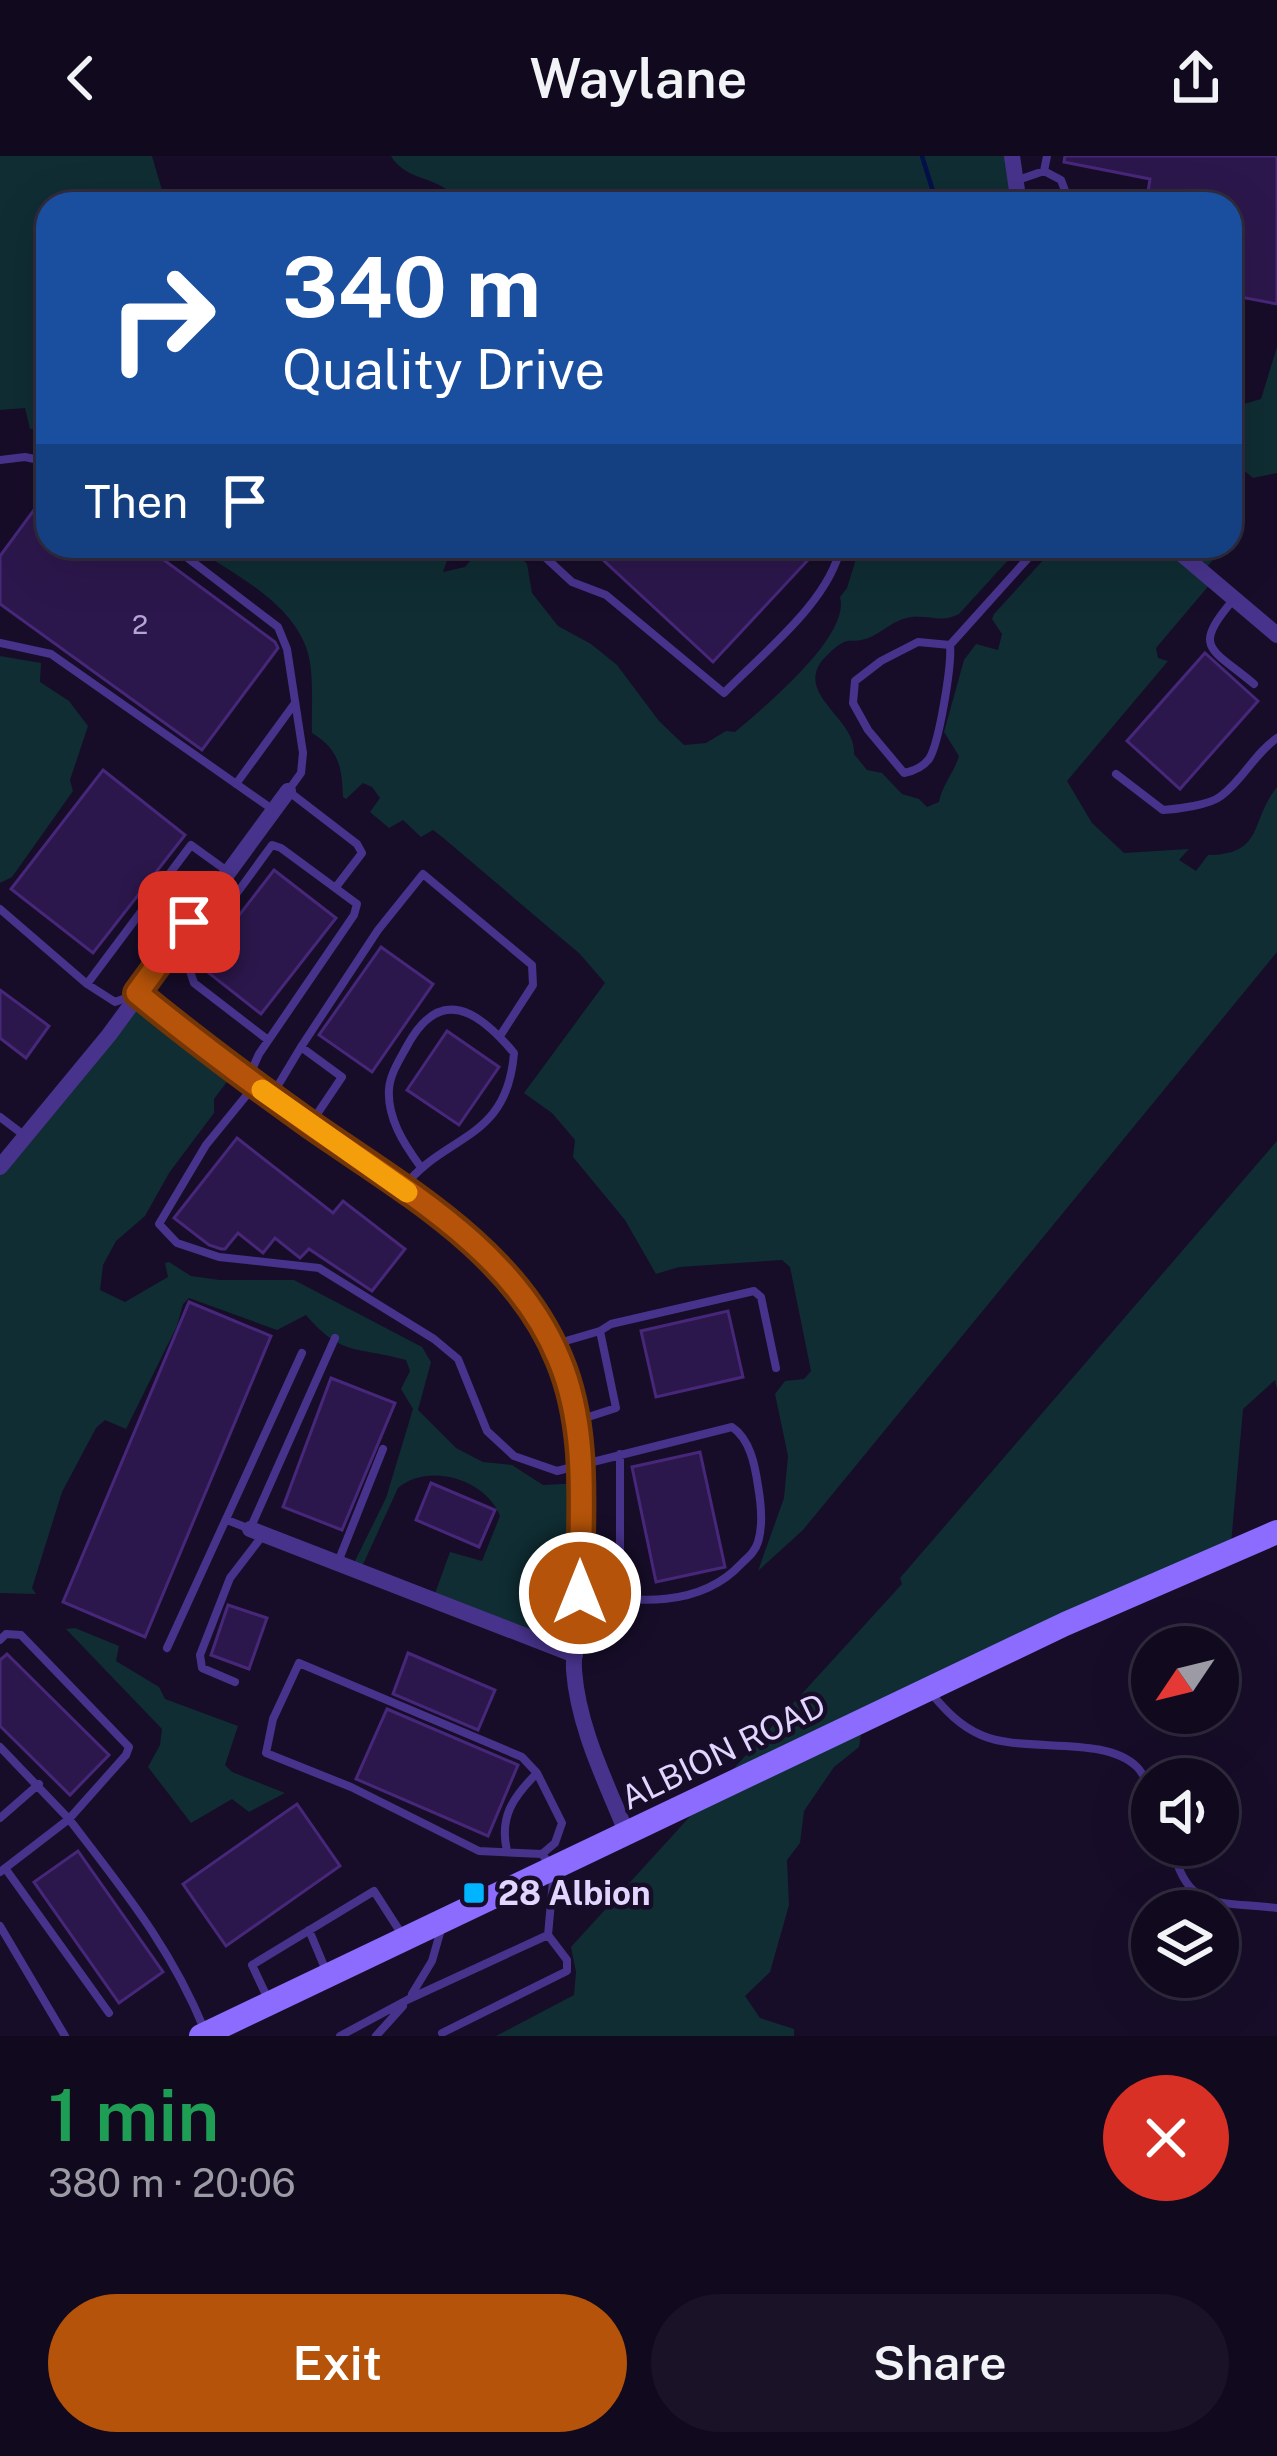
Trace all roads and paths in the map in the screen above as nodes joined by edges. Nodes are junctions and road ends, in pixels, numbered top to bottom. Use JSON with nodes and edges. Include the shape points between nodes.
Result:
{"nodes":[{"id":1,"x":1012,"y":156,"type":"edge"},
{"id":2,"x":1047,"y":156,"type":"edge"},
{"id":3,"x":1044,"y":171,"type":"junction"},
{"id":4,"x":1015,"y":181,"type":"junction"},
{"id":5,"x":1016,"y":192,"type":"edge"},
{"id":6,"x":1066,"y":192,"type":"edge"},
{"id":7,"x":36,"y":459,"type":"edge"},
{"id":8,"x":0,"y":460,"type":"edge"},
{"id":9,"x":188,"y":558,"type":"edge"},
{"id":10,"x":546,"y":558,"type":"edge"},
{"id":11,"x":838,"y":558,"type":"edge"},
{"id":12,"x":1028,"y":558,"type":"edge"},
{"id":13,"x":1186,"y":558,"type":"edge"},
{"id":14,"x":1233,"y":599,"type":"junction"},
{"id":15,"x":1277,"y":635,"type":"edge"},
{"id":16,"x":0,"y":643,"type":"edge"},
{"id":17,"x":950,"y":645,"type":"junction"},
{"id":18,"x":1253,"y":684,"type":"dead end"},
{"id":19,"x":297,"y":701,"type":"junction"},
{"id":20,"x":1277,"y":738,"type":"edge"},
{"id":21,"x":1116,"y":774,"type":"dead end"},
{"id":22,"x":236,"y":784,"type":"junction"},
{"id":23,"x":288,"y":791,"type":"junction"},
{"id":24,"x":274,"y":811,"type":"junction"},
{"id":25,"x":228,"y":872,"type":"junction"},
{"id":26,"x":336,"y":887,"type":"junction"},
{"id":27,"x":210,"y":895,"type":"junction"},
{"id":28,"x":226,"y":908,"type":"junction"},
{"id":29,"x":0,"y":909,"type":"edge"},
{"id":30,"x":87,"y":984,"type":"junction"},
{"id":31,"x":137,"y":993,"type":"junction"},
{"id":32,"x":500,"y":1036,"type":"junction"},
{"id":33,"x":268,"y":1040,"type":"junction"},
{"id":34,"x":301,"y":1047,"type":"junction"},
{"id":35,"x":251,"y":1082,"type":"junction"},
{"id":36,"x":272,"y":1097,"type":"junction"},
{"id":37,"x":0,"y":1117,"type":"edge"},
{"id":38,"x":310,"y":1124,"type":"junction"},
{"id":39,"x":27,"y":1137,"type":"junction"},
{"id":40,"x":420,"y":1166,"type":"junction"},
{"id":41,"x":0,"y":1168,"type":"edge"},
{"id":42,"x":402,"y":1189,"type":"junction"},
{"id":43,"x":600,"y":1331,"type":"junction"},
{"id":44,"x":335,"y":1338,"type":"dead end"},
{"id":45,"x":552,"y":1345,"type":"junction"},
{"id":46,"x":302,"y":1353,"type":"dead end"},
{"id":47,"x":776,"y":1368,"type":"dead end"},
{"id":48,"x":576,"y":1420,"type":"junction"},
{"id":49,"x":383,"y":1449,"type":"dead end"},
{"id":50,"x":620,"y":1454,"type":"junction"},
{"id":51,"x":581,"y":1465,"type":"junction"},
{"id":52,"x":227,"y":1520,"type":"junction"},
{"id":53,"x":257,"y":1531,"type":"junction"},
{"id":54,"x":1277,"y":1532,"type":"edge"},
{"id":55,"x":338,"y":1563,"type":"junction"},
{"id":56,"x":580,"y":1593,"type":"junction"},
{"id":57,"x":628,"y":1598,"type":"junction"},
{"id":58,"x":0,"y":1640,"type":"edge"},
{"id":59,"x":167,"y":1648,"type":"dead end"},
{"id":60,"x":575,"y":1655,"type":"junction"},
{"id":61,"x":235,"y":1682,"type":"dead end"},
{"id":62,"x":928,"y":1690,"type":"junction"},
{"id":63,"x":0,"y":1747,"type":"edge"},
{"id":64,"x":1131,"y":1763,"type":"edge"},
{"id":65,"x":538,"y":1773,"type":"junction"},
{"id":66,"x":39,"y":1784,"type":"junction"},
{"id":67,"x":0,"y":1818,"type":"edge"},
{"id":68,"x":69,"y":1819,"type":"junction"},
{"id":69,"x":627,"y":1834,"type":"junction"},
{"id":70,"x":507,"y":1851,"type":"junction"},
{"id":71,"x":548,"y":1862,"type":"junction"},
{"id":72,"x":1176,"y":1866,"type":"edge"},
{"id":73,"x":2,"y":1870,"type":"edge"},
{"id":74,"x":1277,"y":1908,"type":"edge"},
{"id":75,"x":442,"y":1922,"type":"junction"},
{"id":76,"x":0,"y":1926,"type":"edge"},
{"id":77,"x":309,"y":1930,"type":"junction"},
{"id":78,"x":548,"y":1935,"type":"junction"},
{"id":79,"x":405,"y":1940,"type":"junction"},
{"id":80,"x":328,"y":1977,"type":"junction"},
{"id":81,"x":409,"y":1999,"type":"junction"},
{"id":82,"x":270,"y":2004,"type":"junction"},
{"id":83,"x":109,"y":2013,"type":"dead end"},
{"id":84,"x":442,"y":2033,"type":"edge"},
{"id":85,"x":204,"y":2035,"type":"edge"},
{"id":86,"x":65,"y":2036,"type":"edge"},
{"id":87,"x":340,"y":2036,"type":"edge"},
{"id":88,"x":376,"y":2036,"type":"edge"}],
"edges":[{"from":1,"to":4,"type":"street"},
{"from":2,"to":3,"type":"lane"},
{"from":3,"to":4,"type":"lane"},
{"from":3,"to":6,"type":"lane"},
{"from":4,"to":5,"type":"street"},
{"from":7,"to":8,"type":"lane"},
{"from":9,"to":19,"type":"lane","via":[[278,627]]},
{"from":10,"to":11,"type":"lane","via":[[572,582],[606,595],[724,693],[823,590]]},
{"from":12,"to":17,"type":"lane"},
{"from":13,"to":14,"type":"street"},
{"from":14,"to":15,"type":"street"},
{"from":14,"to":18,"type":"lane","via":[[1208,637]]},
{"from":16,"to":22,"type":"lane","via":[[51,654]]},
{"from":17,"to":17,"type":"lane","via":[[931,756],[904,773],[853,703],[855,681],[918,642]]},
{"from":19,"to":22,"type":"lane"},
{"from":19,"to":23,"type":"lane","via":[[303,753]]},
{"from":20,"to":21,"type":"lane","via":[[1219,799],[1172,810]]},
{"from":22,"to":24,"type":"lane"},
{"from":23,"to":24,"type":"street"},
{"from":23,"to":26,"type":"lane","via":[[362,853]]},
{"from":24,"to":25,"type":"street"},
{"from":25,"to":27,"type":"street"},
{"from":25,"to":30,"type":"lane","via":[[191,845]]},
{"from":26,"to":28,"type":"lane","via":[[272,845]]},
{"from":26,"to":33,"type":"lane","via":[[357,904],[354,915]]},
{"from":27,"to":28,"type":"lane"},
{"from":27,"to":31,"type":"street"},
{"from":28,"to":33,"type":"lane","via":[[189,968],[194,982]]},
{"from":29,"to":30,"type":"lane"},
{"from":30,"to":31,"type":"lane","via":[[115,1002]]},
{"from":31,"to":35,"type":"street"},
{"from":31,"to":39,"type":"street"},
{"from":32,"to":34,"type":"lane","via":[[532,985],[532,964],[423,874]]},
{"from":32,"to":40,"type":"lane","via":[[514,1053],[500,1104],[474,1133]]},
{"from":32,"to":40,"type":"lane","via":[[468,1012],[443,1008],[412,1038],[388,1088],[396,1128]]},
{"from":33,"to":35,"type":"lane"},
{"from":34,"to":36,"type":"lane"},
{"from":34,"to":38,"type":"lane","via":[[343,1077]]},
{"from":35,"to":36,"type":"street"},
{"from":35,"to":51,"type":"lane","via":[[159,1224],[177,1243],[219,1257],[319,1268],[458,1359],[487,1431],[514,1456],[557,1471]]},
{"from":36,"to":38,"type":"street"},
{"from":37,"to":39,"type":"lane"},
{"from":38,"to":42,"type":"street"},
{"from":39,"to":41,"type":"street"},
{"from":40,"to":42,"type":"lane"},
{"from":42,"to":45,"type":"street","via":[[491,1258]]},
{"from":43,"to":45,"type":"lane"},
{"from":43,"to":47,"type":"lane","via":[[754,1291]]},
{"from":43,"to":48,"type":"lane","via":[[616,1408]]},
{"from":44,"to":53,"type":"lane"},
{"from":45,"to":48,"type":"street"},
{"from":46,"to":52,"type":"lane"},
{"from":48,"to":51,"type":"street"},
{"from":49,"to":55,"type":"lane"},
{"from":50,"to":51,"type":"lane"},
{"from":50,"to":57,"type":"lane","via":[[620,1576]]},
{"from":50,"to":57,"type":"lane","via":[[733,1427],[748,1443],[758,1485],[757,1548],[728,1578],[690,1596]]},
{"from":51,"to":56,"type":"street"},
{"from":52,"to":53,"type":"lane"},
{"from":52,"to":59,"type":"lane"},
{"from":53,"to":55,"type":"street"},
{"from":53,"to":61,"type":"lane","via":[[200,1655],[202,1668]]},
{"from":54,"to":62,"type":"main road","name":"ALBION ROAD"},
{"from":55,"to":60,"type":"street"},
{"from":56,"to":57,"type":"lane"},
{"from":56,"to":60,"type":"street"},
{"from":58,"to":68,"type":"lane","via":[[20,1635],[129,1747]]},
{"from":60,"to":69,"type":"street","via":[[584,1726]]},
{"from":62,"to":64,"type":"lane","via":[[982,1736]]},
{"from":62,"to":69,"type":"main road","name":"ALBION ROAD"},
{"from":63,"to":66,"type":"lane"},
{"from":65,"to":70,"type":"lane","via":[[507,1815]]},
{"from":65,"to":70,"type":"lane","via":[[522,1757],[299,1663],[273,1719],[266,1753],[479,1851]]},
{"from":65,"to":71,"type":"lane","via":[[562,1822]]},
{"from":66,"to":67,"type":"lane"},
{"from":66,"to":68,"type":"lane"},
{"from":68,"to":73,"type":"lane"},
{"from":68,"to":85,"type":"lane","via":[[157,1935]]},
{"from":69,"to":71,"type":"main road","name":"ALBION ROAD"},
{"from":70,"to":71,"type":"lane"},
{"from":71,"to":75,"type":"main road","name":"ALBION ROAD"},
{"from":71,"to":78,"type":"lane"},
{"from":72,"to":74,"type":"lane","via":[[1187,1889]]},
{"from":73,"to":83,"type":"lane"},
{"from":75,"to":79,"type":"main road","name":"ALBION ROAD"},
{"from":75,"to":81,"type":"lane","via":[[432,1961]]},
{"from":76,"to":86,"type":"lane"},
{"from":77,"to":79,"type":"lane","via":[[374,1891]]},
{"from":77,"to":80,"type":"lane"},
{"from":77,"to":82,"type":"lane","via":[[252,1965]]},
{"from":78,"to":81,"type":"lane"},
{"from":78,"to":84,"type":"lane","via":[[567,1970]]},
{"from":79,"to":80,"type":"main road","name":"ALBION ROAD"},
{"from":80,"to":82,"type":"main road","name":"ALBION ROAD"},
{"from":81,"to":87,"type":"lane"},
{"from":81,"to":88,"type":"lane"},
{"from":82,"to":85,"type":"main road","name":"ALBION ROAD"}]}
